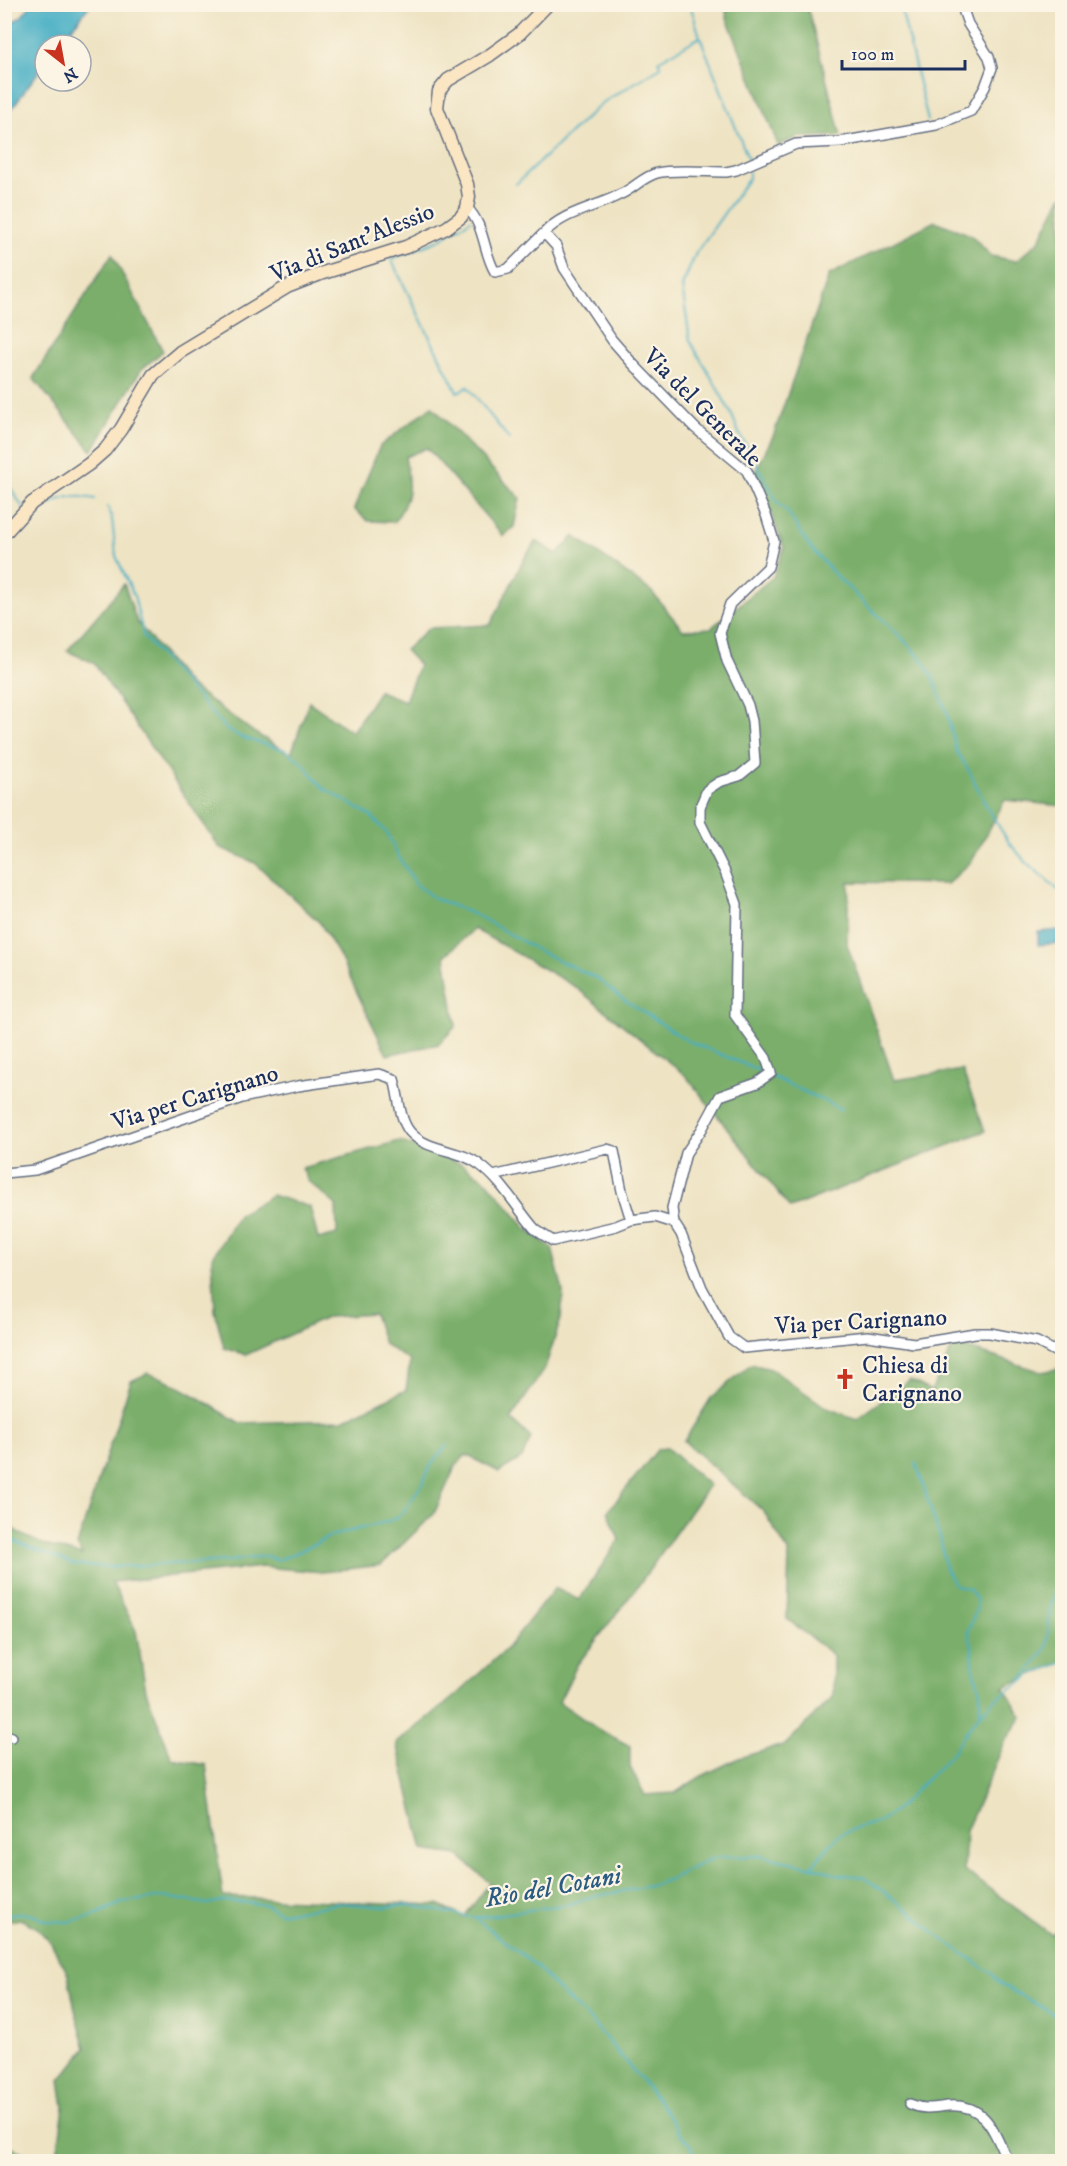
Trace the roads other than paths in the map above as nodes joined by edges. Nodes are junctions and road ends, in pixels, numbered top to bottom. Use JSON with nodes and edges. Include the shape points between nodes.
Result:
{"nodes":[{"id":1,"x":548,"y":4,"type":"edge"},
{"id":2,"x":961,"y":4,"type":"edge"},
{"id":3,"x":467,"y":208,"type":"junction"},
{"id":4,"x":544,"y":233,"type":"junction"},
{"id":5,"x":4,"y":534,"type":"edge"},
{"id":6,"x":4,"y":1173,"type":"edge"},
{"id":7,"x":493,"y":1176,"type":"junction"},
{"id":8,"x":631,"y":1220,"type":"junction"},
{"id":9,"x":674,"y":1223,"type":"junction"},
{"id":10,"x":1062,"y":1355,"type":"edge"},
{"id":11,"x":910,"y":2104,"type":"dead end"},
{"id":12,"x":1008,"y":2162,"type":"edge"}],
"edges":[{"from":1,"to":3,"type":"street","name":"Via di Sant'Alessio","via":[[519,34],[448,80],[439,91],[437,108],[467,184]]},
{"from":2,"to":4,"type":"street","via":[[992,68],[971,111],[936,125],[840,142],[796,144],[736,170],[658,173],[622,194],[565,216]]},
{"from":3,"to":4,"type":"street","via":[[480,228],[495,272],[507,269]]},
{"from":3,"to":5,"type":"street","name":"Via di Sant'Alessio","via":[[454,223],[424,239],[287,287],[180,351],[153,375],[105,450],[32,503]]},
{"from":4,"to":9,"type":"street","name":"Via del Generale","via":[[556,246],[564,268],[600,322],[633,364],[695,428],[747,471],[774,541],[768,567],[730,604],[720,633],[727,661],[748,705],[755,763],[739,776],[707,790],[700,807],[700,822],[737,904],[735,1015],[766,1058],[771,1073],[757,1083],[720,1096],[686,1153],[672,1208]]},
{"from":6,"to":7,"type":"street","name":"Via per Carignano","via":[[35,1170],[242,1098],[379,1074],[394,1079],[412,1134],[465,1156]]},
{"from":7,"to":8,"type":"street","name":"Via per Carignano","via":[[536,1230],[553,1241]]},
{"from":7,"to":8,"type":"street","via":[[607,1149],[614,1151]]},
{"from":8,"to":9,"type":"street","name":"Via per Carignano","via":[[655,1217]]},
{"from":9,"to":10,"type":"street","name":"Via per Carignano","via":[[702,1288],[729,1337],[744,1348],[868,1336],[914,1343],[990,1333],[1036,1342]]},
{"from":11,"to":12,"type":"street","via":[[922,2109],[960,2105],[980,2113],[995,2132]]}]}
